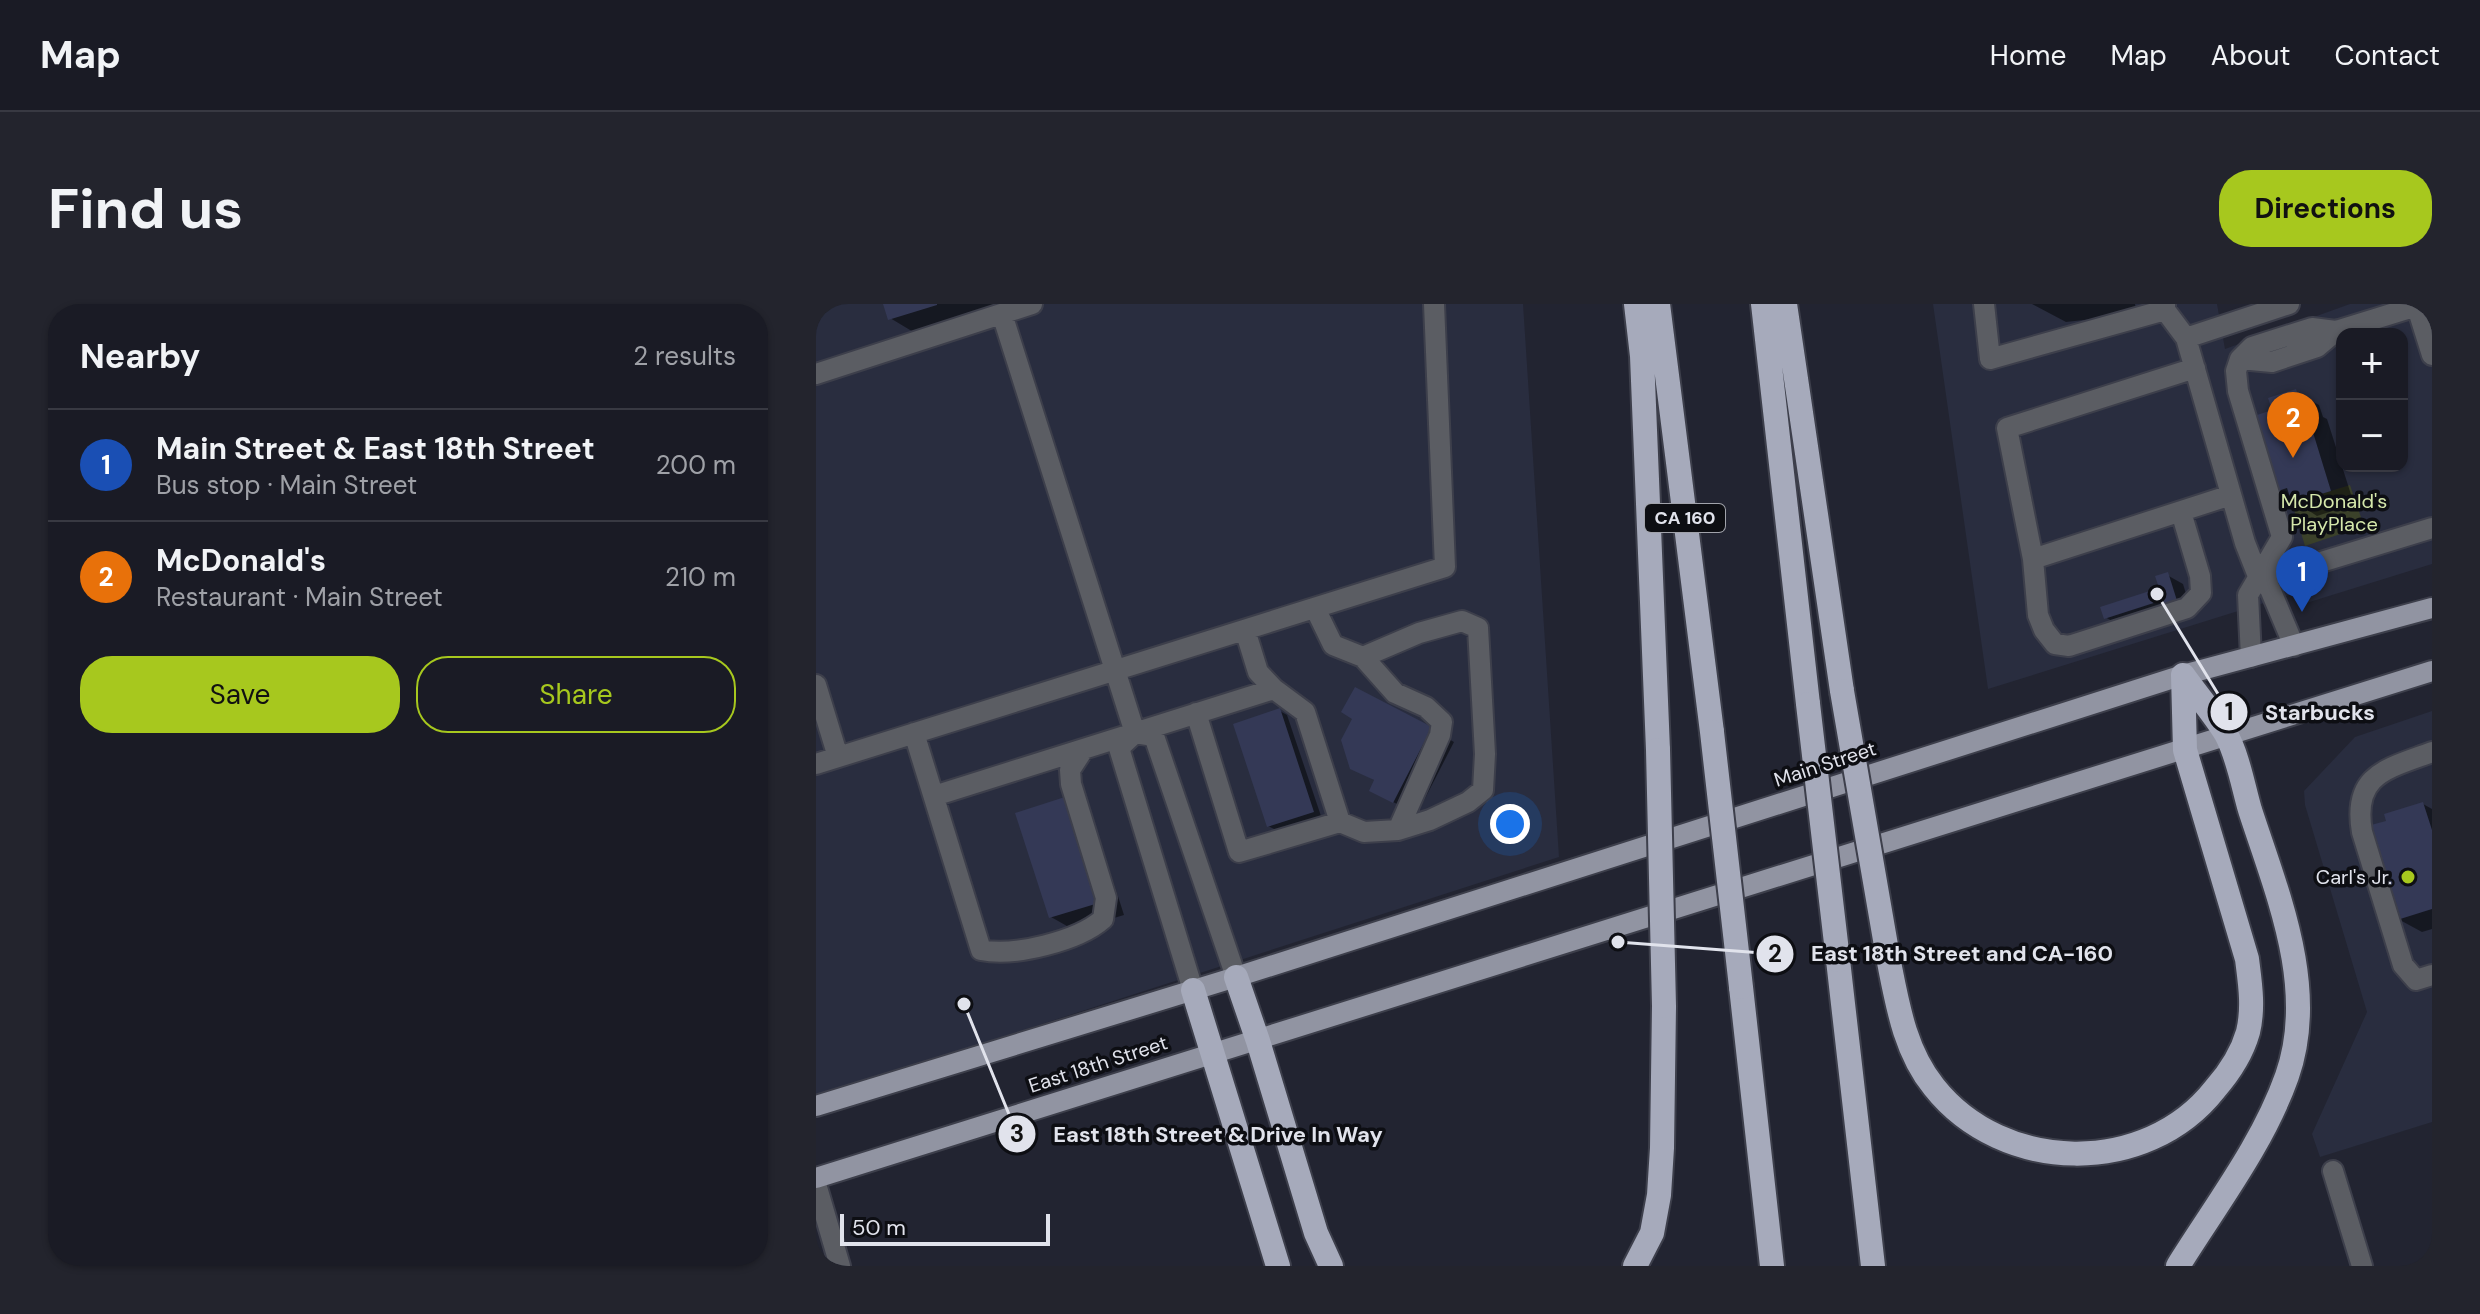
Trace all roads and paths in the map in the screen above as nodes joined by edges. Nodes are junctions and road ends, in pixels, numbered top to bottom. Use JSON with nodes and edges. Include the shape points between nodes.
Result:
{"nodes":[{"id":1,"x":1032,"y":304,"type":"edge"},
{"id":2,"x":1434,"y":304,"type":"edge"},
{"id":3,"x":1636,"y":304,"type":"edge"},
{"id":4,"x":1658,"y":304,"type":"edge"},
{"id":5,"x":1763,"y":304,"type":"edge"},
{"id":6,"x":1785,"y":304,"type":"edge"},
{"id":7,"x":1984,"y":304,"type":"edge"},
{"id":8,"x":2289,"y":304,"type":"edge"},
{"id":9,"x":2416,"y":305,"type":"edge"},
{"id":10,"x":2165,"y":307,"type":"edge"},
{"id":11,"x":1002,"y":314,"type":"junction"},
{"id":12,"x":2186,"y":338,"type":"junction"},
{"id":13,"x":2432,"y":355,"type":"edge"},
{"id":14,"x":2195,"y":368,"type":"junction"},
{"id":15,"x":816,"y":374,"type":"edge"},
{"id":16,"x":2231,"y":495,"type":"junction"},
{"id":17,"x":2181,"y":512,"type":"junction"},
{"id":18,"x":2432,"y":528,"type":"edge"},
{"id":19,"x":2033,"y":559,"type":"junction"},
{"id":20,"x":2258,"y":576,"type":"junction"},
{"id":21,"x":1315,"y":608,"type":"junction"},
{"id":22,"x":2432,"y":608,"type":"edge"},
{"id":23,"x":1245,"y":630,"type":"junction"},
{"id":24,"x":2294,"y":646,"type":"junction"},
{"id":25,"x":1363,"y":657,"type":"junction"},
{"id":26,"x":2251,"y":657,"type":"junction"},
{"id":27,"x":1116,"y":671,"type":"junction"},
{"id":28,"x":2432,"y":671,"type":"edge"},
{"id":29,"x":2183,"y":675,"type":"junction"},
{"id":30,"x":816,"y":685,"type":"edge"},
{"id":31,"x":1274,"y":689,"type":"junction"},
{"id":32,"x":1196,"y":713,"type":"junction"},
{"id":33,"x":914,"y":733,"type":"junction"},
{"id":34,"x":1135,"y":733,"type":"junction"},
{"id":35,"x":2227,"y":736,"type":"junction"},
{"id":36,"x":1083,"y":750,"type":"junction"},
{"id":37,"x":2185,"y":750,"type":"junction"},
{"id":38,"x":2432,"y":752,"type":"edge"},
{"id":39,"x":838,"y":757,"type":"junction"},
{"id":40,"x":816,"y":764,"type":"edge"},
{"id":41,"x":934,"y":796,"type":"junction"},
{"id":42,"x":1340,"y":822,"type":"junction"},
{"id":43,"x":1398,"y":830,"type":"junction"},
{"id":44,"x":1236,"y":977,"type":"junction"},
{"id":45,"x":2424,"y":978,"type":"edge"},
{"id":46,"x":1193,"y":990,"type":"junction"},
{"id":47,"x":1258,"y":1041,"type":"junction"},
{"id":48,"x":1213,"y":1053,"type":"junction"},
{"id":49,"x":816,"y":1106,"type":"edge"},
{"id":50,"x":2333,"y":1171,"type":"dead end"},
{"id":51,"x":816,"y":1178,"type":"edge"},
{"id":52,"x":816,"y":1184,"type":"edge"},
{"id":53,"x":840,"y":1266,"type":"edge"},
{"id":54,"x":1278,"y":1266,"type":"edge"},
{"id":55,"x":1331,"y":1266,"type":"edge"},
{"id":56,"x":1635,"y":1266,"type":"edge"},
{"id":57,"x":1772,"y":1266,"type":"edge"},
{"id":58,"x":1873,"y":1266,"type":"edge"},
{"id":59,"x":2178,"y":1266,"type":"edge"},
{"id":60,"x":2362,"y":1266,"type":"edge"}],
"edges":[{"from":1,"to":11,"type":"street"},
{"from":2,"to":21,"type":"street","via":[[1445,567]]},
{"from":3,"to":56,"type":"highway","bridge":true,"via":[[1643,372],[1664,1006],[1659,1195],[1652,1233]]},
{"from":4,"to":57,"type":"highway","number":"CA 160","bridge":true},
{"from":5,"to":58,"type":"highway","bridge":true},
{"from":6,"to":37,"type":"highway","bridge":true,"via":[[1842,691],[1899,1014],[1913,1053],[1941,1095],[1988,1133],[2060,1154],[2137,1146],[2205,1103],[2231,1070],[2248,1032],[2252,995],[2247,959]]},
{"from":7,"to":10,"type":"street","via":[[1990,359]]},
{"from":8,"to":12,"type":"street"},
{"from":9,"to":13,"type":"street"},
{"from":9,"to":20,"type":"street","via":[[2336,331],[2312,328],[2252,347],[2240,359],[2238,391],[2282,537]]},
{"from":10,"to":12,"type":"street"},
{"from":11,"to":15,"type":"street"},
{"from":11,"to":27,"type":"street"},
{"from":12,"to":14,"type":"street"},
{"from":14,"to":16,"type":"street"},
{"from":14,"to":19,"type":"street","via":[[2007,428]]},
{"from":16,"to":17,"type":"street"},
{"from":16,"to":20,"type":"street"},
{"from":17,"to":19,"type":"street"},
{"from":17,"to":19,"type":"street","via":[[2201,593],[2187,608],[2069,646],[2055,644],[2044,630]]},
{"from":18,"to":20,"type":"street","via":[[2295,570]]},
{"from":20,"to":24,"type":"street","via":[[2270,589]]},
{"from":20,"to":26,"type":"street","via":[[2248,595]]},
{"from":21,"to":23,"type":"street"},
{"from":21,"to":25,"type":"street","via":[[1333,645]]},
{"from":22,"to":24,"type":"main road","name":"Main Street"},
{"from":23,"to":27,"type":"street"},
{"from":23,"to":31,"type":"street","via":[[1258,672]]},
{"from":24,"to":26,"type":"main road","name":"Main Street"},
{"from":25,"to":43,"type":"street","via":[[1395,693],[1426,707],[1442,722]]},
{"from":25,"to":43,"type":"street","via":[[1462,621],[1478,628],[1483,790],[1430,820]]},
{"from":26,"to":29,"type":"main road","name":"Main Street"},
{"from":27,"to":33,"type":"street"},
{"from":27,"to":34,"type":"street"},
{"from":28,"to":35,"type":"main road"},
{"from":29,"to":35,"type":"highway"},
{"from":29,"to":37,"type":"highway"},
{"from":29,"to":44,"type":"main road","name":"Main Street"},
{"from":30,"to":39,"type":"street"},
{"from":31,"to":32,"type":"street"},
{"from":31,"to":42,"type":"street","via":[[1305,712]]},
{"from":32,"to":34,"type":"street"},
{"from":32,"to":42,"type":"street","via":[[1239,852]]},
{"from":33,"to":39,"type":"street"},
{"from":33,"to":41,"type":"street"},
{"from":34,"to":36,"type":"street"},
{"from":34,"to":44,"type":"street","via":[[1154,736]]},
{"from":34,"to":46,"type":"street","via":[[1119,748]]},
{"from":35,"to":37,"type":"main road"},
{"from":35,"to":59,"type":"highway","via":[[2280,902],[2298,989],[2298,1029],[2273,1109]]},
{"from":36,"to":41,"type":"street"},
{"from":36,"to":41,"type":"street","via":[[1070,770],[1071,784],[1106,898],[1103,919],[1069,937],[1024,949],[981,950]]},
{"from":37,"to":47,"type":"main road"},
{"from":38,"to":45,"type":"street","via":[[2383,771],[2363,790],[2358,809],[2403,965]]},
{"from":39,"to":40,"type":"street"},
{"from":42,"to":43,"type":"street","via":[[1364,832]]},
{"from":44,"to":46,"type":"main road","name":"East 18th Street"},
{"from":44,"to":47,"type":"highway"},
{"from":46,"to":48,"type":"highway"},
{"from":46,"to":49,"type":"main road","name":"East 18th Street"},
{"from":47,"to":48,"type":"main road","name":"East 18th Street"},
{"from":47,"to":55,"type":"highway","via":[[1316,1233]]},
{"from":48,"to":51,"type":"main road","name":"East 18th Street"},
{"from":48,"to":54,"type":"highway"},
{"from":50,"to":60,"type":"street"},
{"from":52,"to":53,"type":"street"}]}
